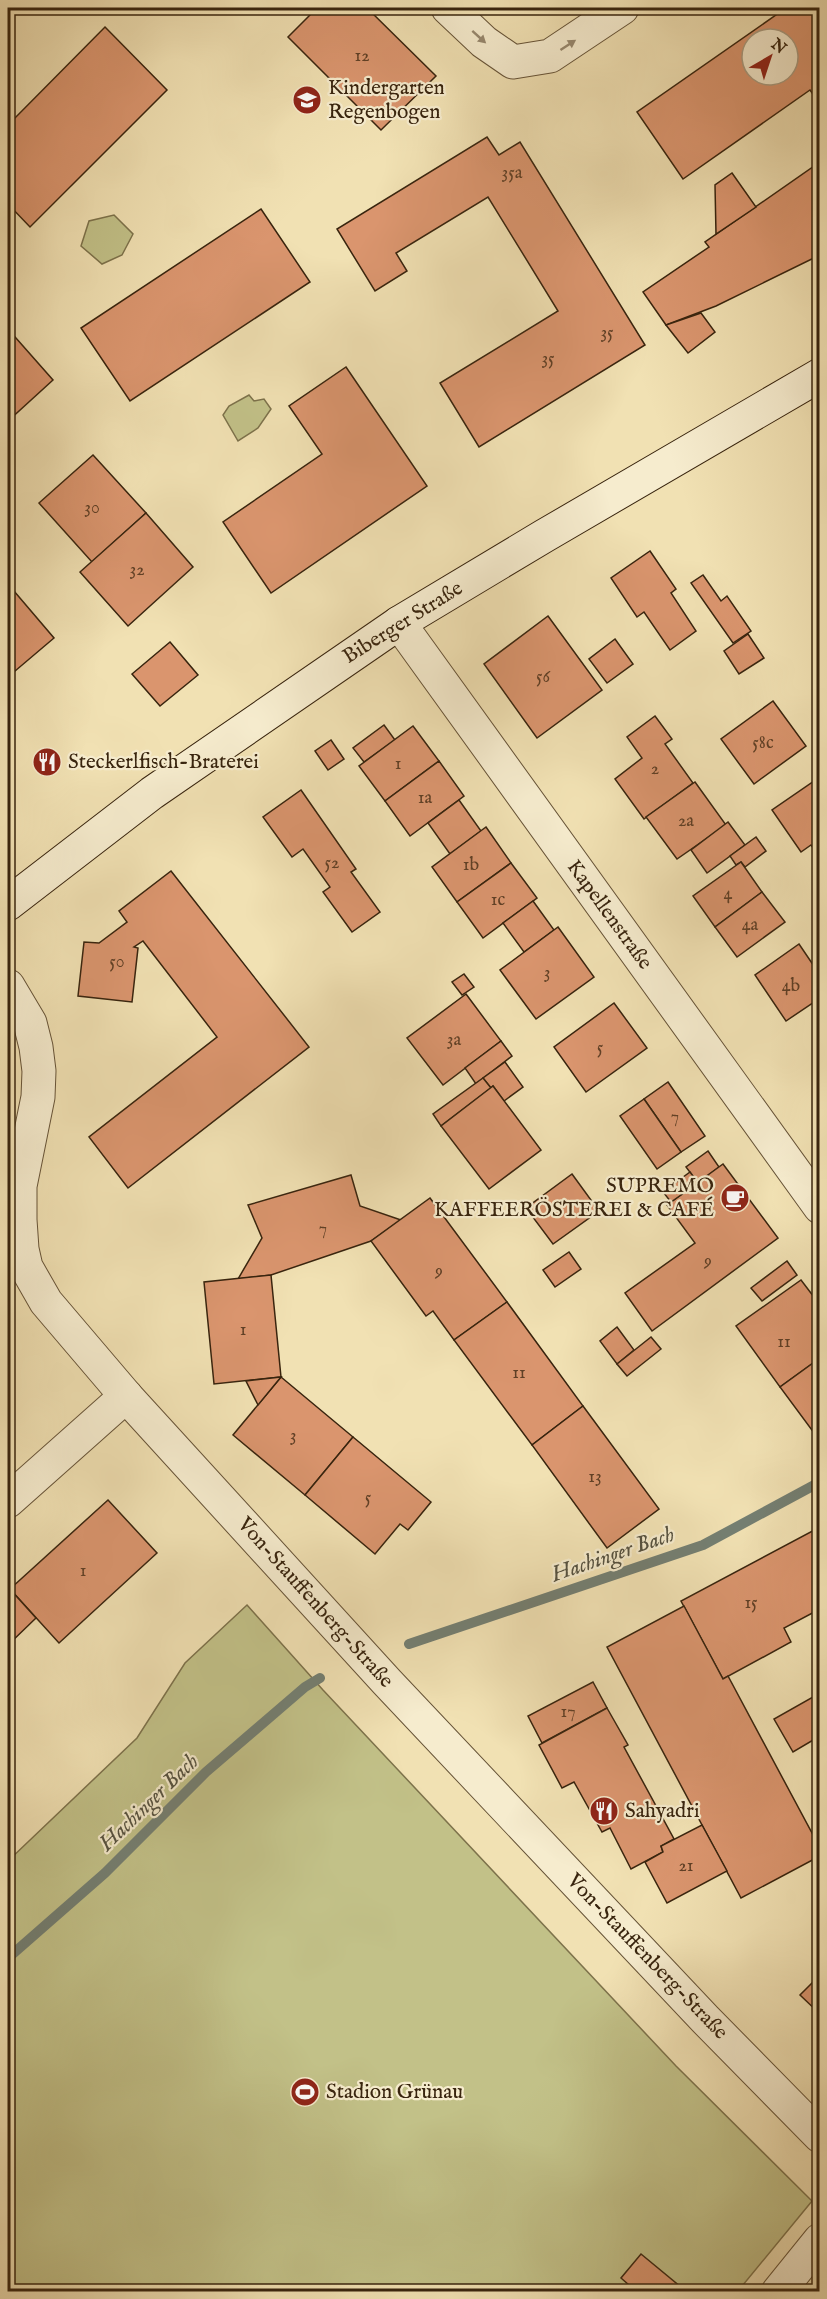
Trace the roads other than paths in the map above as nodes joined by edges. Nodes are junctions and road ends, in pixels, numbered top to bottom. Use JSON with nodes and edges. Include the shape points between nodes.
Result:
{"nodes":[{"id":1,"x":448,"y":8,"type":"edge"},
{"id":2,"x":622,"y":8,"type":"edge"},
{"id":3,"x":819,"y":375,"type":"edge"},
{"id":4,"x":399,"y":623,"type":"junction"},
{"id":5,"x":8,"y":904,"type":"edge"},
{"id":6,"x":8,"y":986,"type":"edge"},
{"id":7,"x":819,"y":1207,"type":"edge"},
{"id":8,"x":126,"y":1396,"type":"junction"},
{"id":9,"x":8,"y":1502,"type":"edge"},
{"id":10,"x":819,"y":2136,"type":"edge"},
{"id":11,"x":819,"y":2240,"type":"edge"},
{"id":12,"x":778,"y":2292,"type":"edge"}],
"edges":[{"from":1,"to":2,"type":"street","one_way":true,"via":[[484,42],[513,62],[550,56]]},
{"from":3,"to":4,"type":"street","name":"Biberger Straße"},
{"from":4,"to":5,"type":"street","name":"Biberger Straße","via":[[152,793]]},
{"from":4,"to":7,"type":"street","name":"Kapellenstraße"},
{"from":6,"to":8,"type":"street","name":"Von-Stauffenberg-Straße","via":[[30,1023],[39,1071],[38,1097],[20,1186],[26,1267],[46,1302]]},
{"from":8,"to":9,"type":"street"},
{"from":8,"to":10,"type":"street","name":"Von-Stauffenberg-Straße","via":[[387,1682]]},
{"from":11,"to":12,"type":"street"}]}
